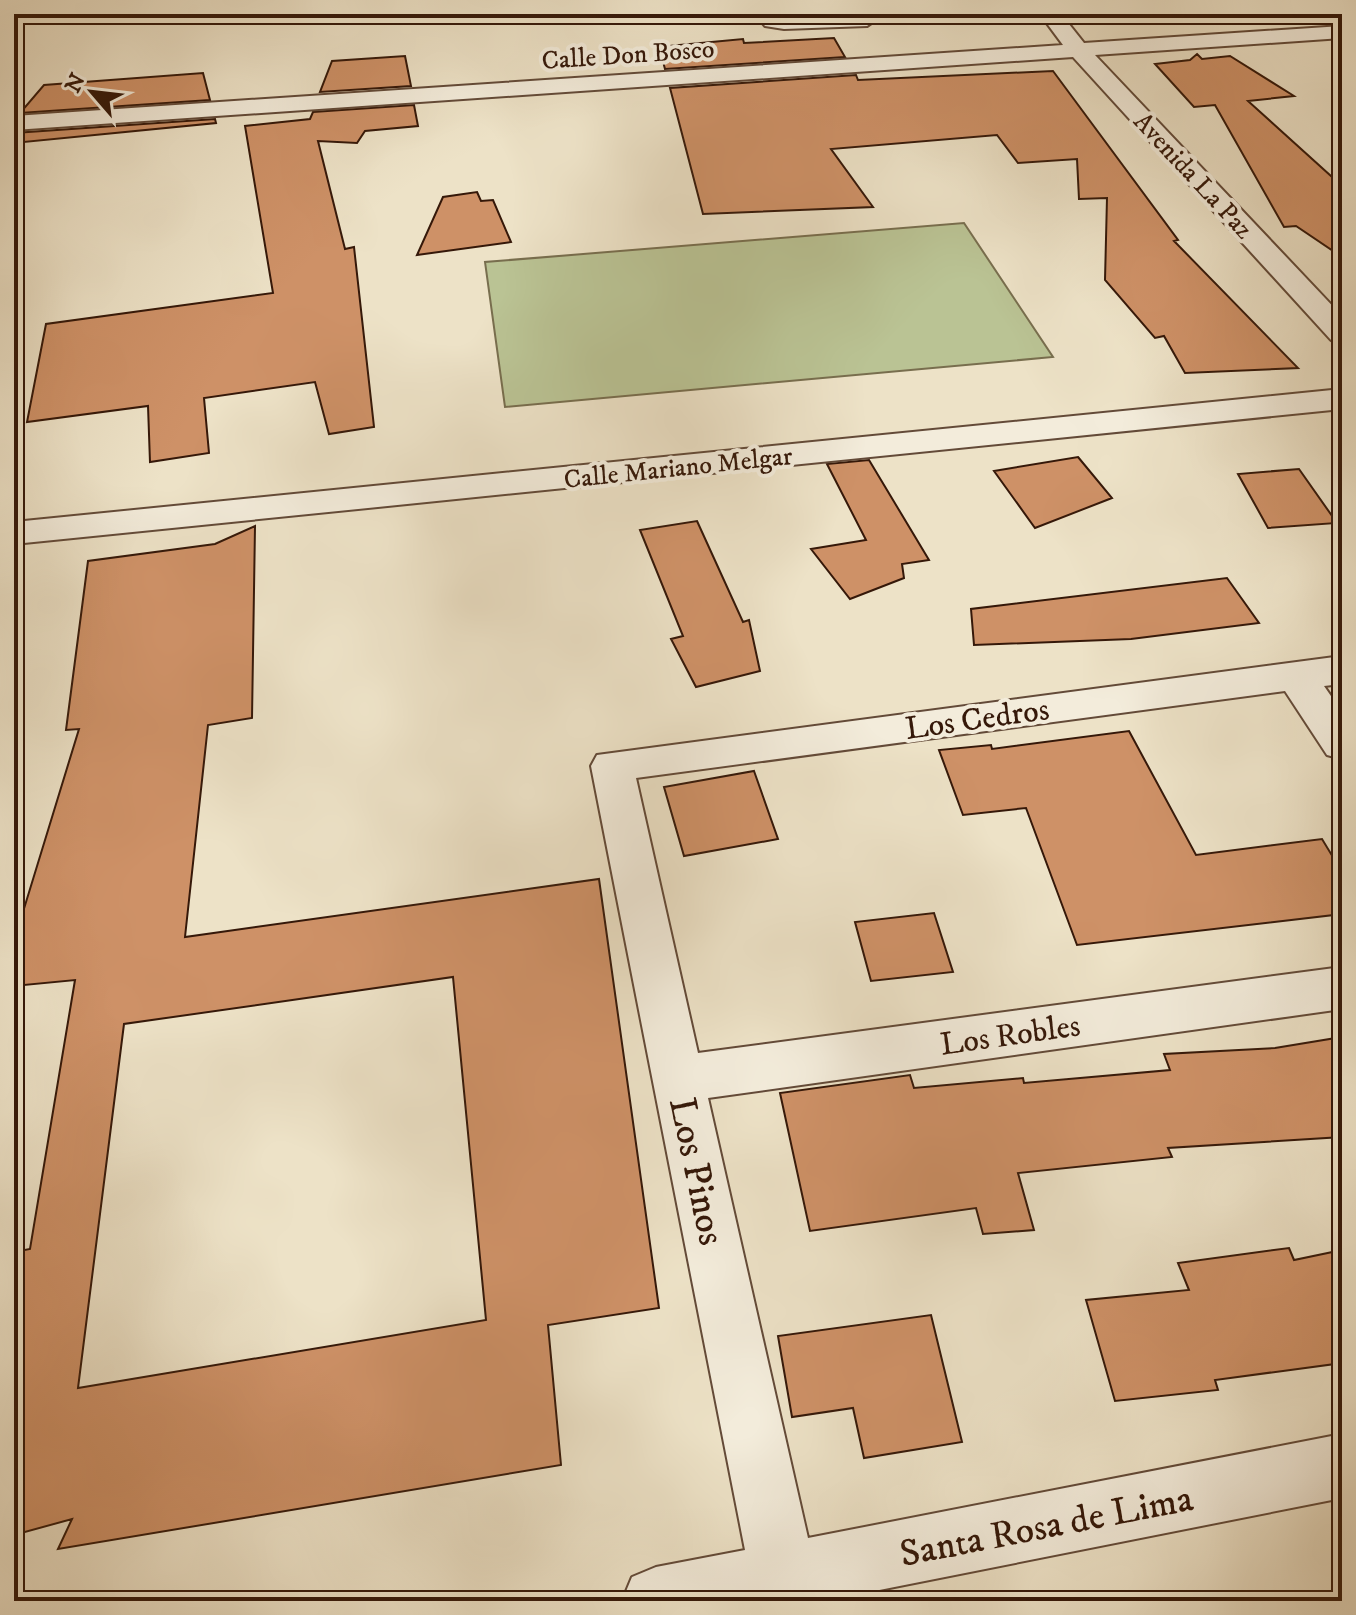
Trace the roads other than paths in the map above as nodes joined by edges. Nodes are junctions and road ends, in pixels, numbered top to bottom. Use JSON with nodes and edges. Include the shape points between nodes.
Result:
{"nodes":[{"id":1,"x":519,"y":14,"type":"edge"},
{"id":2,"x":607,"y":14,"type":"edge"},
{"id":3,"x":765,"y":14,"type":"edge"},
{"id":4,"x":874,"y":14,"type":"edge"},
{"id":5,"x":1050,"y":14,"type":"edge"},
{"id":6,"x":1342,"y":32,"type":"edge"},
{"id":7,"x":1080,"y":52,"type":"junction"},
{"id":8,"x":14,"y":123,"type":"edge"},
{"id":9,"x":1342,"y":334,"type":"edge"},
{"id":10,"x":1342,"y":399,"type":"edge"},
{"id":11,"x":14,"y":533,"type":"edge"},
{"id":12,"x":1342,"y":670,"type":"edge"},
{"id":13,"x":1296,"y":676,"type":"junction"},
{"id":14,"x":1342,"y":744,"type":"edge"},
{"id":15,"x":612,"y":766,"type":"joint"},
{"id":16,"x":1342,"y":988,"type":"edge"},
{"id":17,"x":679,"y":1079,"type":"junction"},
{"id":18,"x":1342,"y":1466,"type":"edge"},
{"id":19,"x":783,"y":1576,"type":"junction"},
{"id":20,"x":656,"y":1601,"type":"edge"}],
"edges":[{"from":1,"to":2,"type":"street"},
{"from":3,"to":4,"type":"street","via":[[772,22],[784,23],[867,20]]},
{"from":5,"to":7,"type":"street","name":"Avenida La Paz"},
{"from":6,"to":7,"type":"street","name":"Calle Don Bosco"},
{"from":7,"to":8,"type":"street","name":"Calle Don Bosco"},
{"from":7,"to":9,"type":"street","name":"Avenida La Paz"},
{"from":10,"to":11,"type":"street","name":"Calle Mariano Melgar"},
{"from":12,"to":13,"type":"street","name":"Los Cedros"},
{"from":13,"to":14,"type":"street"},
{"from":13,"to":15,"type":"street","name":"Los Cedros"},
{"from":15,"to":17,"type":"street","name":"Los Pinos"},
{"from":16,"to":17,"type":"street","name":"Los Robles"},
{"from":17,"to":19,"type":"street","name":"Los Pinos"},
{"from":18,"to":19,"type":"street","name":"Santa Rosa de Lima"},
{"from":19,"to":20,"type":"street","name":"Santa Rosa de Lima"}]}
